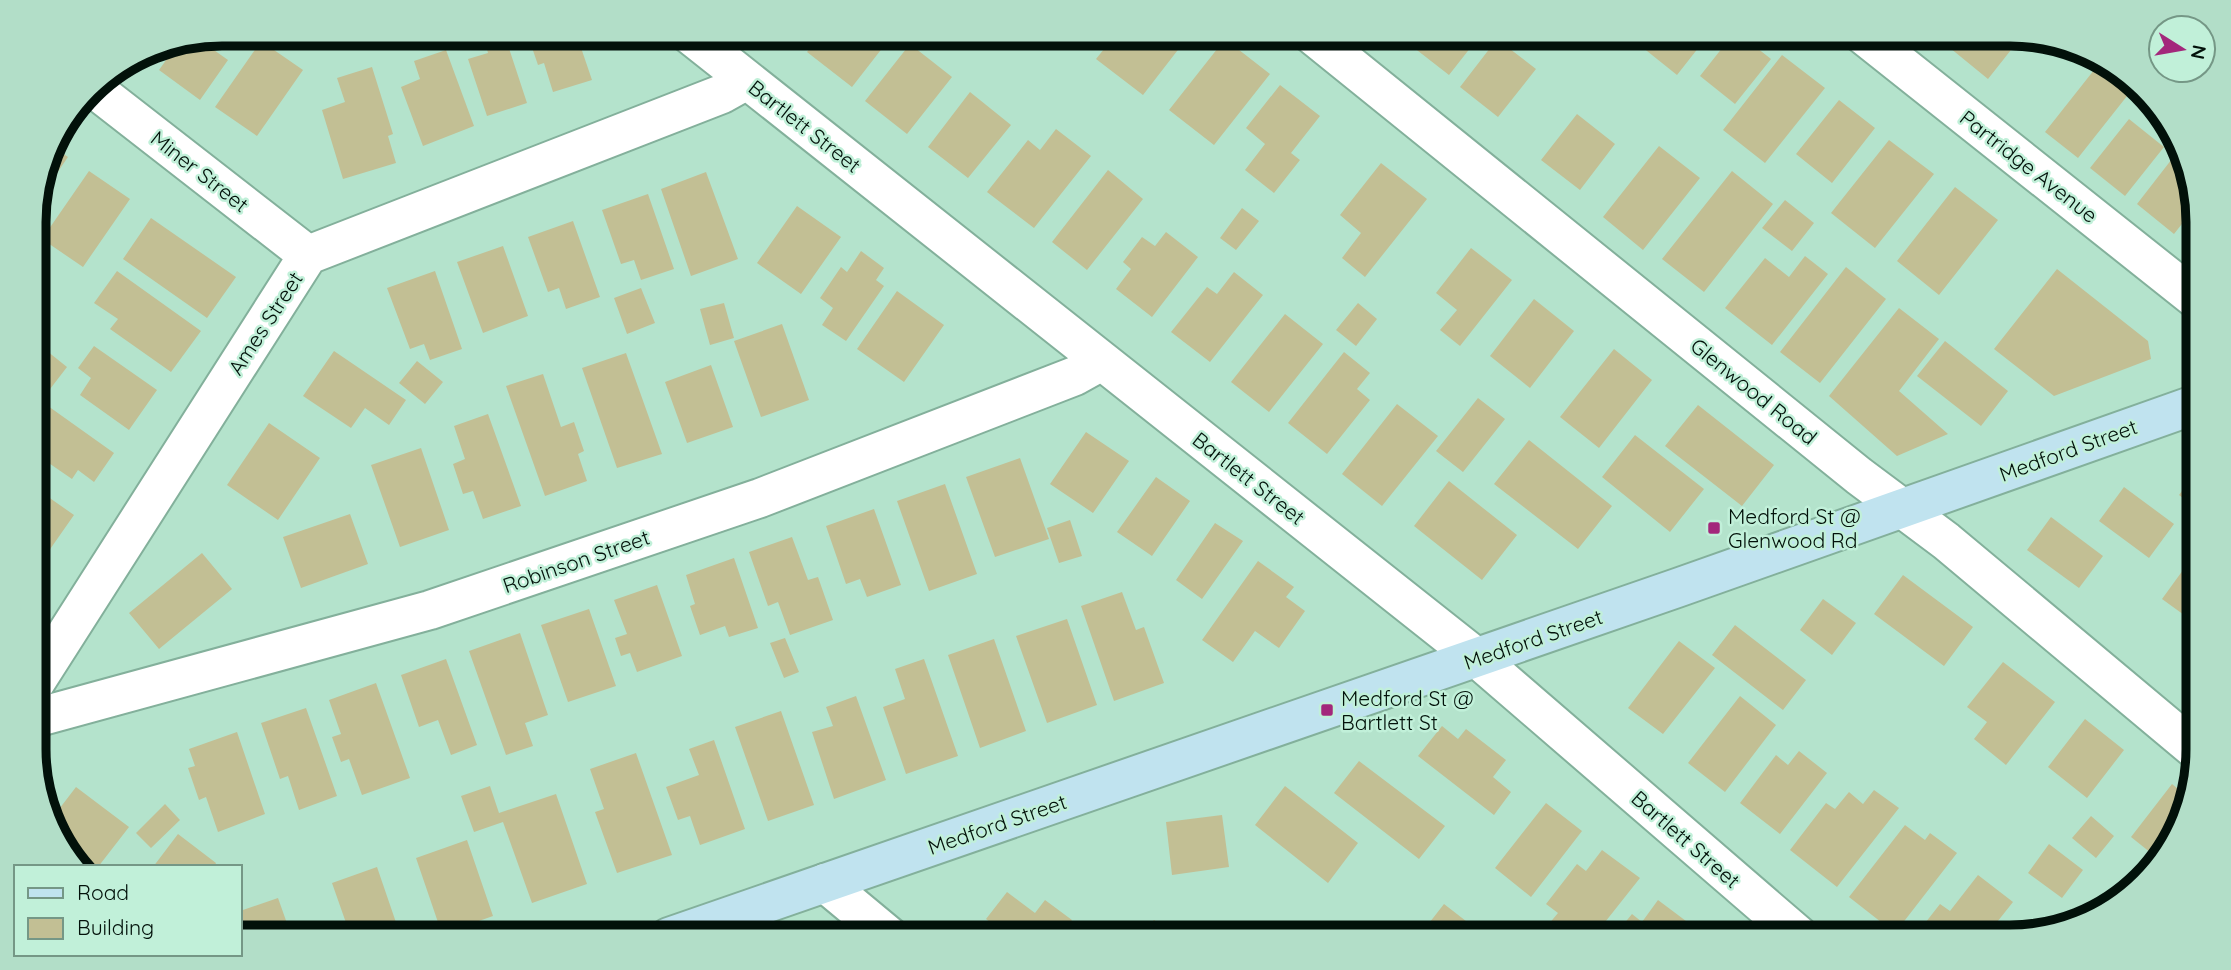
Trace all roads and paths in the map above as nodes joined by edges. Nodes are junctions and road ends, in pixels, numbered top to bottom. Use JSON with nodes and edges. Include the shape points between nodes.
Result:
{"nodes":[{"id":1,"x":704,"y":46,"type":"edge"},
{"id":2,"x":1326,"y":46,"type":"edge"},
{"id":3,"x":1877,"y":46,"type":"edge"},
{"id":4,"x":747,"y":80,"type":"junction"},
{"id":5,"x":100,"y":94,"type":"edge"},
{"id":6,"x":308,"y":255,"type":"junction"},
{"id":7,"x":2186,"y":291,"type":"edge"},
{"id":8,"x":1102,"y":361,"type":"junction"},
{"id":9,"x":2186,"y":408,"type":"edge"},
{"id":10,"x":1902,"y":510,"type":"junction"},
{"id":11,"x":1477,"y":658,"type":"junction"},
{"id":12,"x":46,"y":666,"type":"edge"},
{"id":13,"x":46,"y":715,"type":"edge"},
{"id":14,"x":2186,"y":742,"type":"edge"},
{"id":15,"x":825,"y":883,"type":"junction"},
{"id":16,"x":1785,"y":924,"type":"edge"},
{"id":17,"x":704,"y":925,"type":"edge"},
{"id":18,"x":875,"y":925,"type":"edge"}],
"edges":[{"from":1,"to":4,"type":"street","name":"Bartlett Street"},
{"from":2,"to":10,"type":"street","name":"Glenwood Road"},
{"from":3,"to":7,"type":"street","name":"Partridge Avenue"},
{"from":4,"to":6,"type":"street","name":"Ames Street","via":[[722,94]]},
{"from":4,"to":8,"type":"street","name":"Bartlett Street"},
{"from":5,"to":6,"type":"street","name":"Miner Street"},
{"from":6,"to":12,"type":"street","name":"Ames Street"},
{"from":8,"to":11,"type":"street","name":"Bartlett Street"},
{"from":8,"to":13,"type":"street","name":"Robinson Street","via":[[1075,376],[760,498],[444,606]]},
{"from":9,"to":10,"type":"main road","name":"Medford Street"},
{"from":10,"to":11,"type":"main road","name":"Medford Street"},
{"from":10,"to":14,"type":"street","name":"Glenwood Road","via":[[1946,541]]},
{"from":11,"to":15,"type":"main road","name":"Medford Street"},
{"from":11,"to":16,"type":"street","name":"Bartlett Street"},
{"from":15,"to":17,"type":"main road","name":"Medford Street"},
{"from":15,"to":18,"type":"street"}]}
